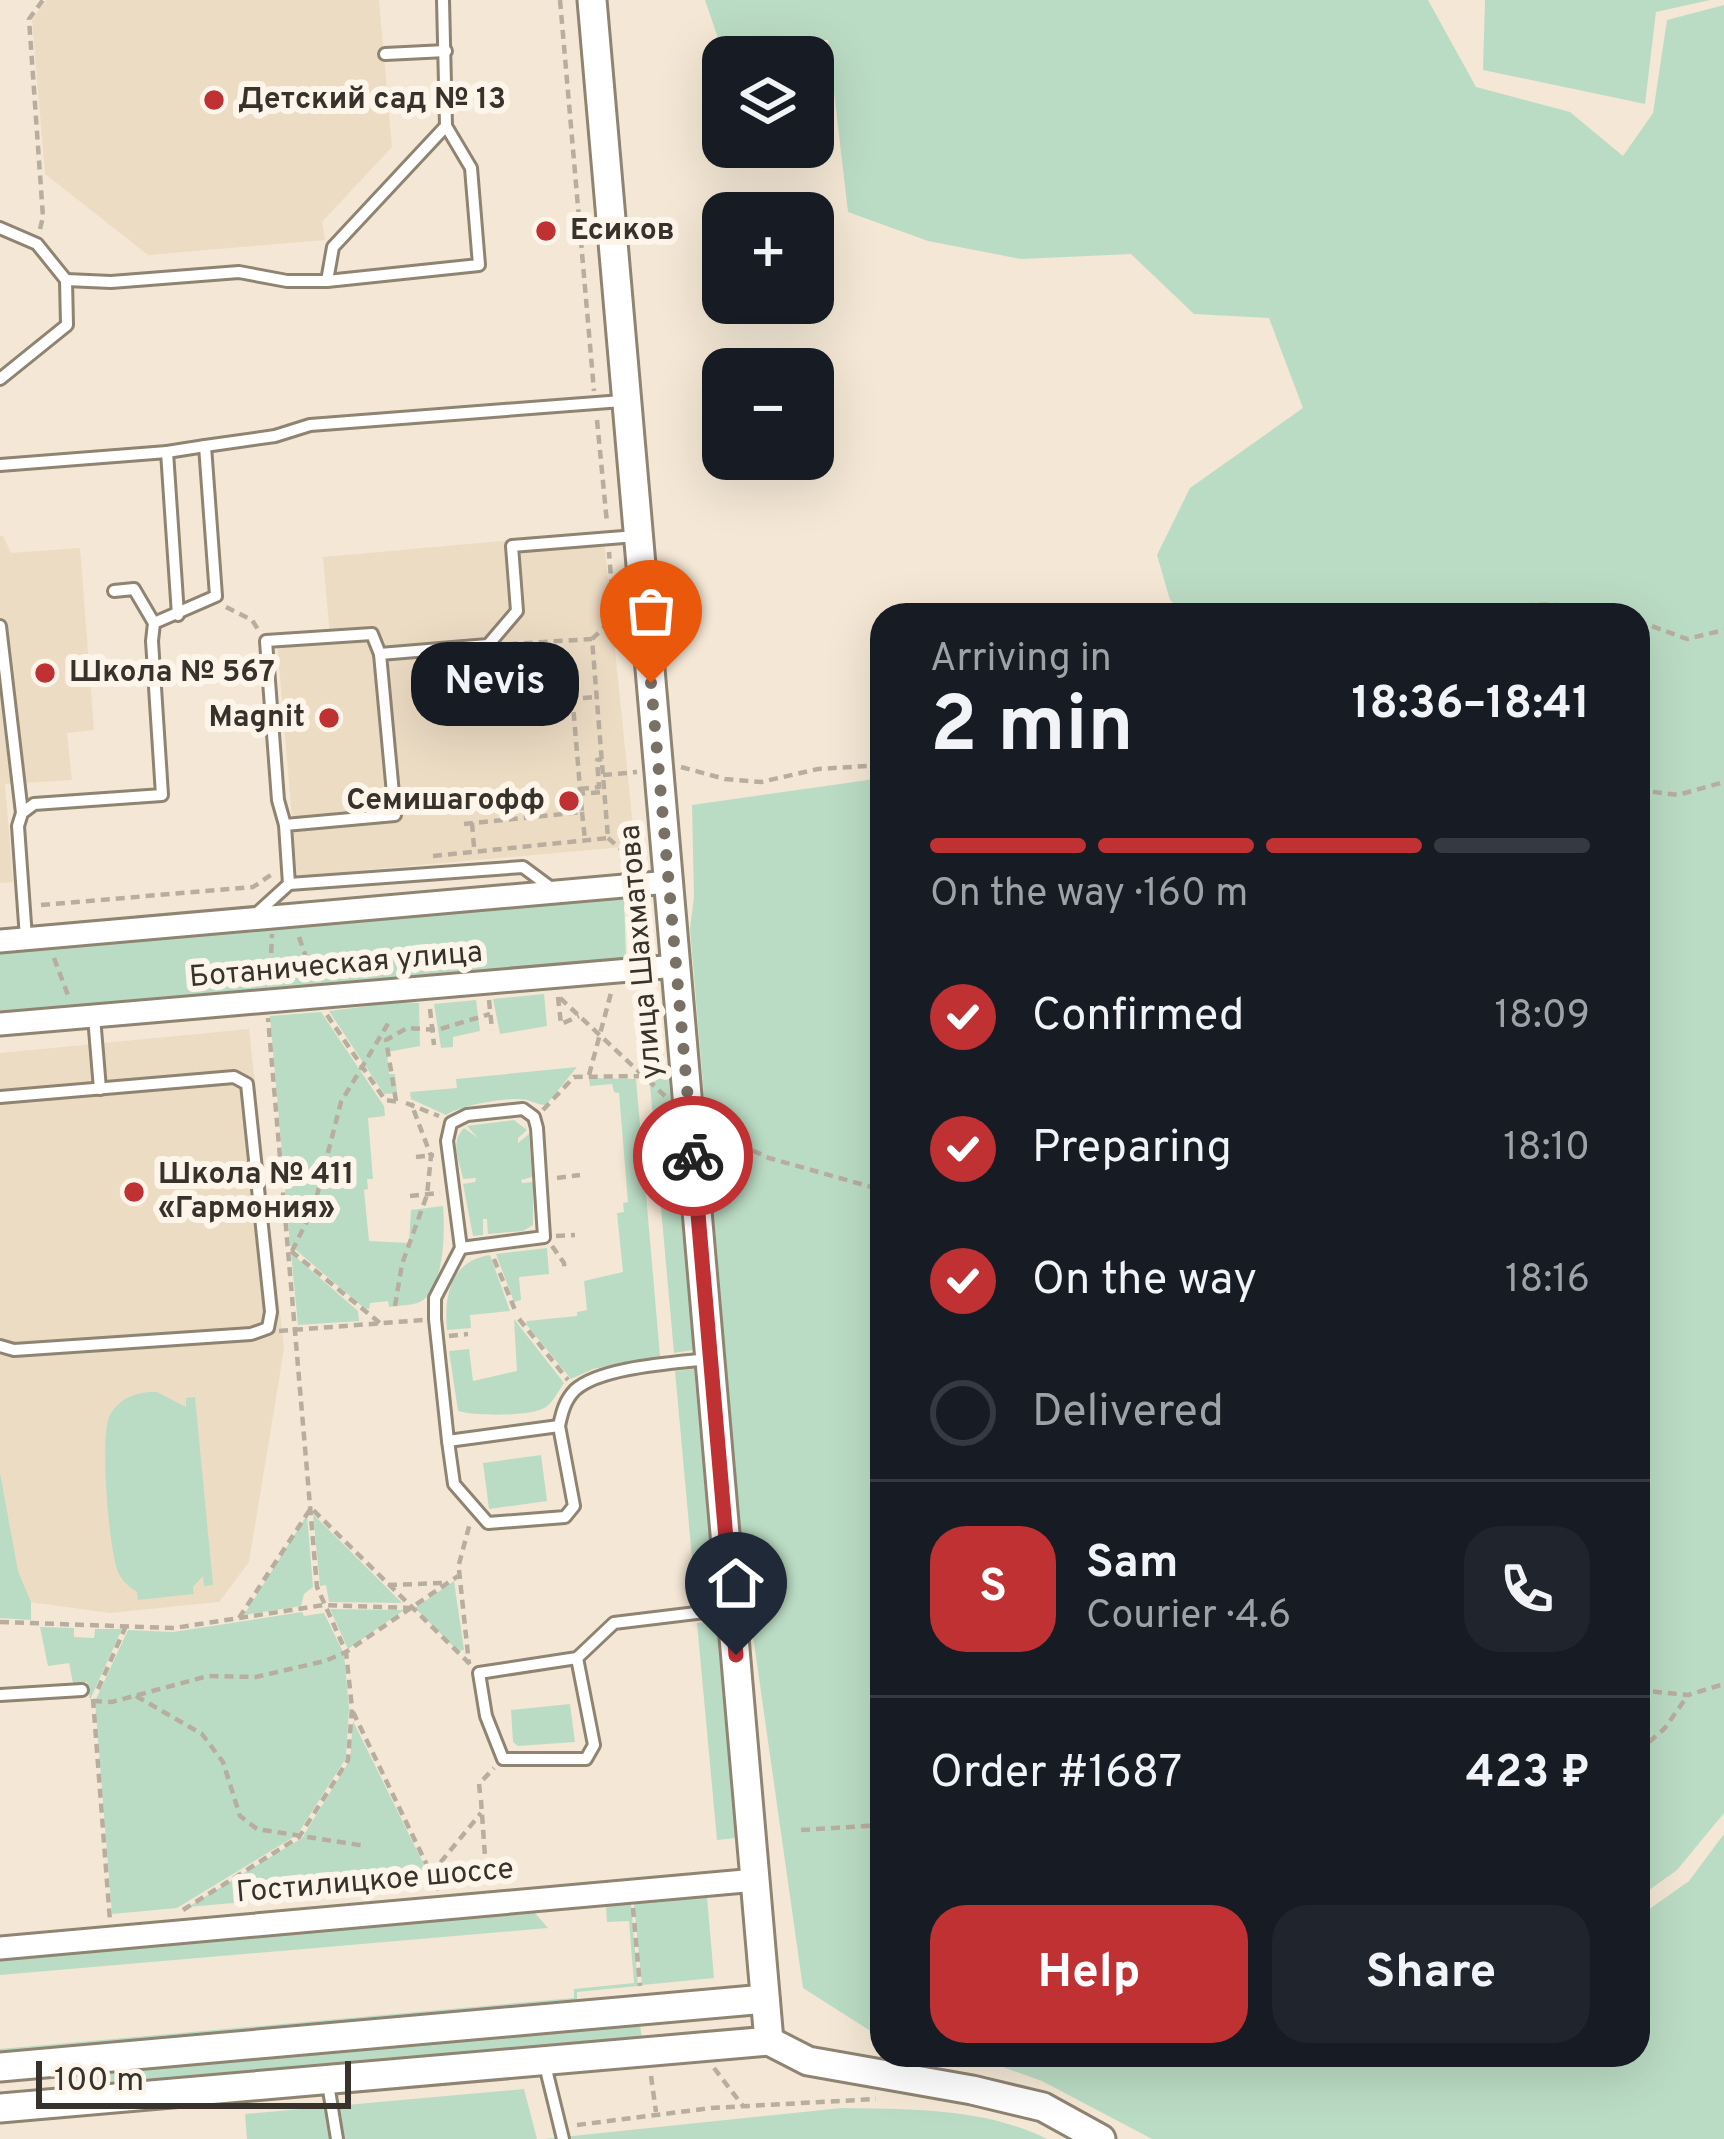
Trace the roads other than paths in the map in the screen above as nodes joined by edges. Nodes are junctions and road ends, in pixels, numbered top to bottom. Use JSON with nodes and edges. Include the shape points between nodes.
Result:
{"nodes":[{"id":1,"x":443,"y":0,"type":"edge"},
{"id":2,"x":592,"y":0,"type":"edge"},
{"id":3,"x":446,"y":51,"type":"junction"},
{"id":4,"x":385,"y":54,"type":"dead end"},
{"id":5,"x":446,"y":126,"type":"junction"},
{"id":6,"x":1,"y":230,"type":"edge"},
{"id":7,"x":66,"y":280,"type":"junction"},
{"id":8,"x":327,"y":280,"type":"junction"},
{"id":9,"x":0,"y":379,"type":"edge"},
{"id":10,"x":627,"y":400,"type":"junction"},
{"id":11,"x":205,"y":446,"type":"junction"},
{"id":12,"x":167,"y":452,"type":"junction"},
{"id":13,"x":0,"y":466,"type":"edge"},
{"id":14,"x":639,"y":536,"type":"junction"},
{"id":15,"x":114,"y":591,"type":"dead end"},
{"id":16,"x":178,"y":615,"type":"junction"},
{"id":17,"x":154,"y":623,"type":"junction"},
{"id":18,"x":0,"y":626,"type":"edge"},
{"id":19,"x":380,"y":654,"type":"junction"},
{"id":20,"x":16,"y":770,"type":"junction"},
{"id":21,"x":1,"y":772,"type":"edge"},
{"id":22,"x":22,"y":813,"type":"junction"},
{"id":23,"x":285,"y":825,"type":"junction"},
{"id":24,"x":669,"y":882,"type":"junction"},
{"id":25,"x":289,"y":884,"type":"junction"},
{"id":26,"x":556,"y":892,"type":"junction"},
{"id":27,"x":262,"y":923,"type":"junction"},
{"id":28,"x":26,"y":938,"type":"junction"},
{"id":29,"x":0,"y":940,"type":"edge"},
{"id":30,"x":676,"y":966,"type":"junction"},
{"id":31,"x":83,"y":1013,"type":"junction"},
{"id":32,"x":0,"y":1024,"type":"edge"},
{"id":33,"x":100,"y":1089,"type":"junction"},
{"id":34,"x":0,"y":1097,"type":"edge"},
{"id":35,"x":461,"y":1248,"type":"junction"},
{"id":36,"x":0,"y":1346,"type":"edge"},
{"id":37,"x":711,"y":1358,"type":"junction"},
{"id":38,"x":559,"y":1426,"type":"junction"},
{"id":39,"x":448,"y":1441,"type":"junction"},
{"id":40,"x":732,"y":1609,"type":"junction"},
{"id":41,"x":577,"y":1658,"type":"junction"},
{"id":42,"x":82,"y":1690,"type":"dead end"},
{"id":43,"x":0,"y":1696,"type":"edge"},
{"id":44,"x":756,"y":1880,"type":"junction"},
{"id":45,"x":0,"y":1948,"type":"edge"},
{"id":46,"x":765,"y":1999,"type":"junction"},
{"id":47,"x":769,"y":2041,"type":"junction"},
{"id":48,"x":544,"y":2062,"type":"junction"},
{"id":49,"x":46,"y":2063,"type":"junction"},
{"id":50,"x":0,"y":2067,"type":"edge"},
{"id":51,"x":328,"y":2080,"type":"junction"},
{"id":52,"x":49,"y":2104,"type":"junction"},
{"id":53,"x":0,"y":2108,"type":"edge"},
{"id":54,"x":561,"y":2133,"type":"edge"},
{"id":55,"x":337,"y":2139,"type":"edge"},
{"id":56,"x":1101,"y":2139,"type":"edge"}],
"edges":[{"from":1,"to":3,"type":"lane"},
{"from":2,"to":10,"type":"street","name":"улица Шахматова"},
{"from":3,"to":4,"type":"lane"},
{"from":3,"to":5,"type":"lane"},
{"from":5,"to":8,"type":"lane","via":[[334,247]]},
{"from":5,"to":8,"type":"lane","via":[[471,168],[479,265]]},
{"from":6,"to":7,"type":"lane","via":[[37,244]]},
{"from":7,"to":8,"type":"lane","via":[[239,272]]},
{"from":7,"to":9,"type":"lane","via":[[67,325]]},
{"from":10,"to":11,"type":"lane","via":[[310,424]]},
{"from":10,"to":14,"type":"street","name":"улица Шахматова"},
{"from":11,"to":12,"type":"lane"},
{"from":11,"to":16,"type":"lane","via":[[216,596]]},
{"from":12,"to":13,"type":"lane"},
{"from":12,"to":16,"type":"lane"},
{"from":14,"to":19,"type":"lane","via":[[512,546],[517,611],[488,645]]},
{"from":14,"to":24,"type":"street","name":"улица Шахматова"},
{"from":15,"to":17,"type":"lane","via":[[134,590]]},
{"from":16,"to":17,"type":"lane"},
{"from":17,"to":22,"type":"lane","via":[[162,795],[34,805]]},
{"from":18,"to":20,"type":"lane"},
{"from":19,"to":23,"type":"lane","via":[[395,815]]},
{"from":19,"to":23,"type":"lane","via":[[372,634],[266,641]]},
{"from":20,"to":21,"type":"lane"},
{"from":20,"to":22,"type":"lane"},
{"from":22,"to":28,"type":"lane"},
{"from":23,"to":25,"type":"lane"},
{"from":24,"to":26,"type":"street","name":"Ботаническая улица"},
{"from":24,"to":30,"type":"street","name":"улица Шахматова"},
{"from":25,"to":26,"type":"lane","via":[[523,867]]},
{"from":25,"to":27,"type":"lane"},
{"from":26,"to":27,"type":"street","name":"Ботаническая улица"},
{"from":27,"to":28,"type":"street","name":"Ботаническая улица"},
{"from":28,"to":29,"type":"street","name":"Ботаническая улица"},
{"from":30,"to":31,"type":"street","name":"Ботаническая улица"},
{"from":30,"to":37,"type":"street","name":"улица Шахматова"},
{"from":31,"to":32,"type":"street","name":"Ботаническая улица"},
{"from":31,"to":33,"type":"lane"},
{"from":33,"to":34,"type":"lane"},
{"from":33,"to":36,"type":"lane","via":[[234,1077],[247,1084],[268,1328]]},
{"from":35,"to":35,"type":"lane","via":[[451,1123],[524,1109],[534,1117],[544,1237]]},
{"from":35,"to":39,"type":"lane","via":[[435,1298]]},
{"from":37,"to":38,"type":"lane","via":[[597,1378],[576,1389]]},
{"from":37,"to":40,"type":"street","name":"улица Шахматова"},
{"from":38,"to":39,"type":"lane"},
{"from":38,"to":39,"type":"lane","via":[[574,1506],[565,1517],[488,1523],[454,1484]]},
{"from":40,"to":41,"type":"lane","via":[[614,1623]]},
{"from":40,"to":44,"type":"street","name":"улица Шахматова"},
{"from":41,"to":41,"type":"lane","via":[[594,1745],[586,1759],[503,1759],[474,1669]]},
{"from":42,"to":43,"type":"lane"},
{"from":44,"to":45,"type":"street","name":"Гостилицкое шоссе"},
{"from":44,"to":46,"type":"street","name":"улица Шахматова"},
{"from":46,"to":47,"type":"street","name":"улица Шахматова"},
{"from":46,"to":49,"type":"street"},
{"from":47,"to":48,"type":"street"},
{"from":47,"to":56,"type":"street","via":[[808,2061],[1042,2107]]},
{"from":48,"to":51,"type":"street"},
{"from":48,"to":54,"type":"lane"},
{"from":49,"to":50,"type":"street"},
{"from":49,"to":52,"type":"street"},
{"from":51,"to":52,"type":"street"},
{"from":51,"to":55,"type":"lane"},
{"from":52,"to":53,"type":"street"}]}
